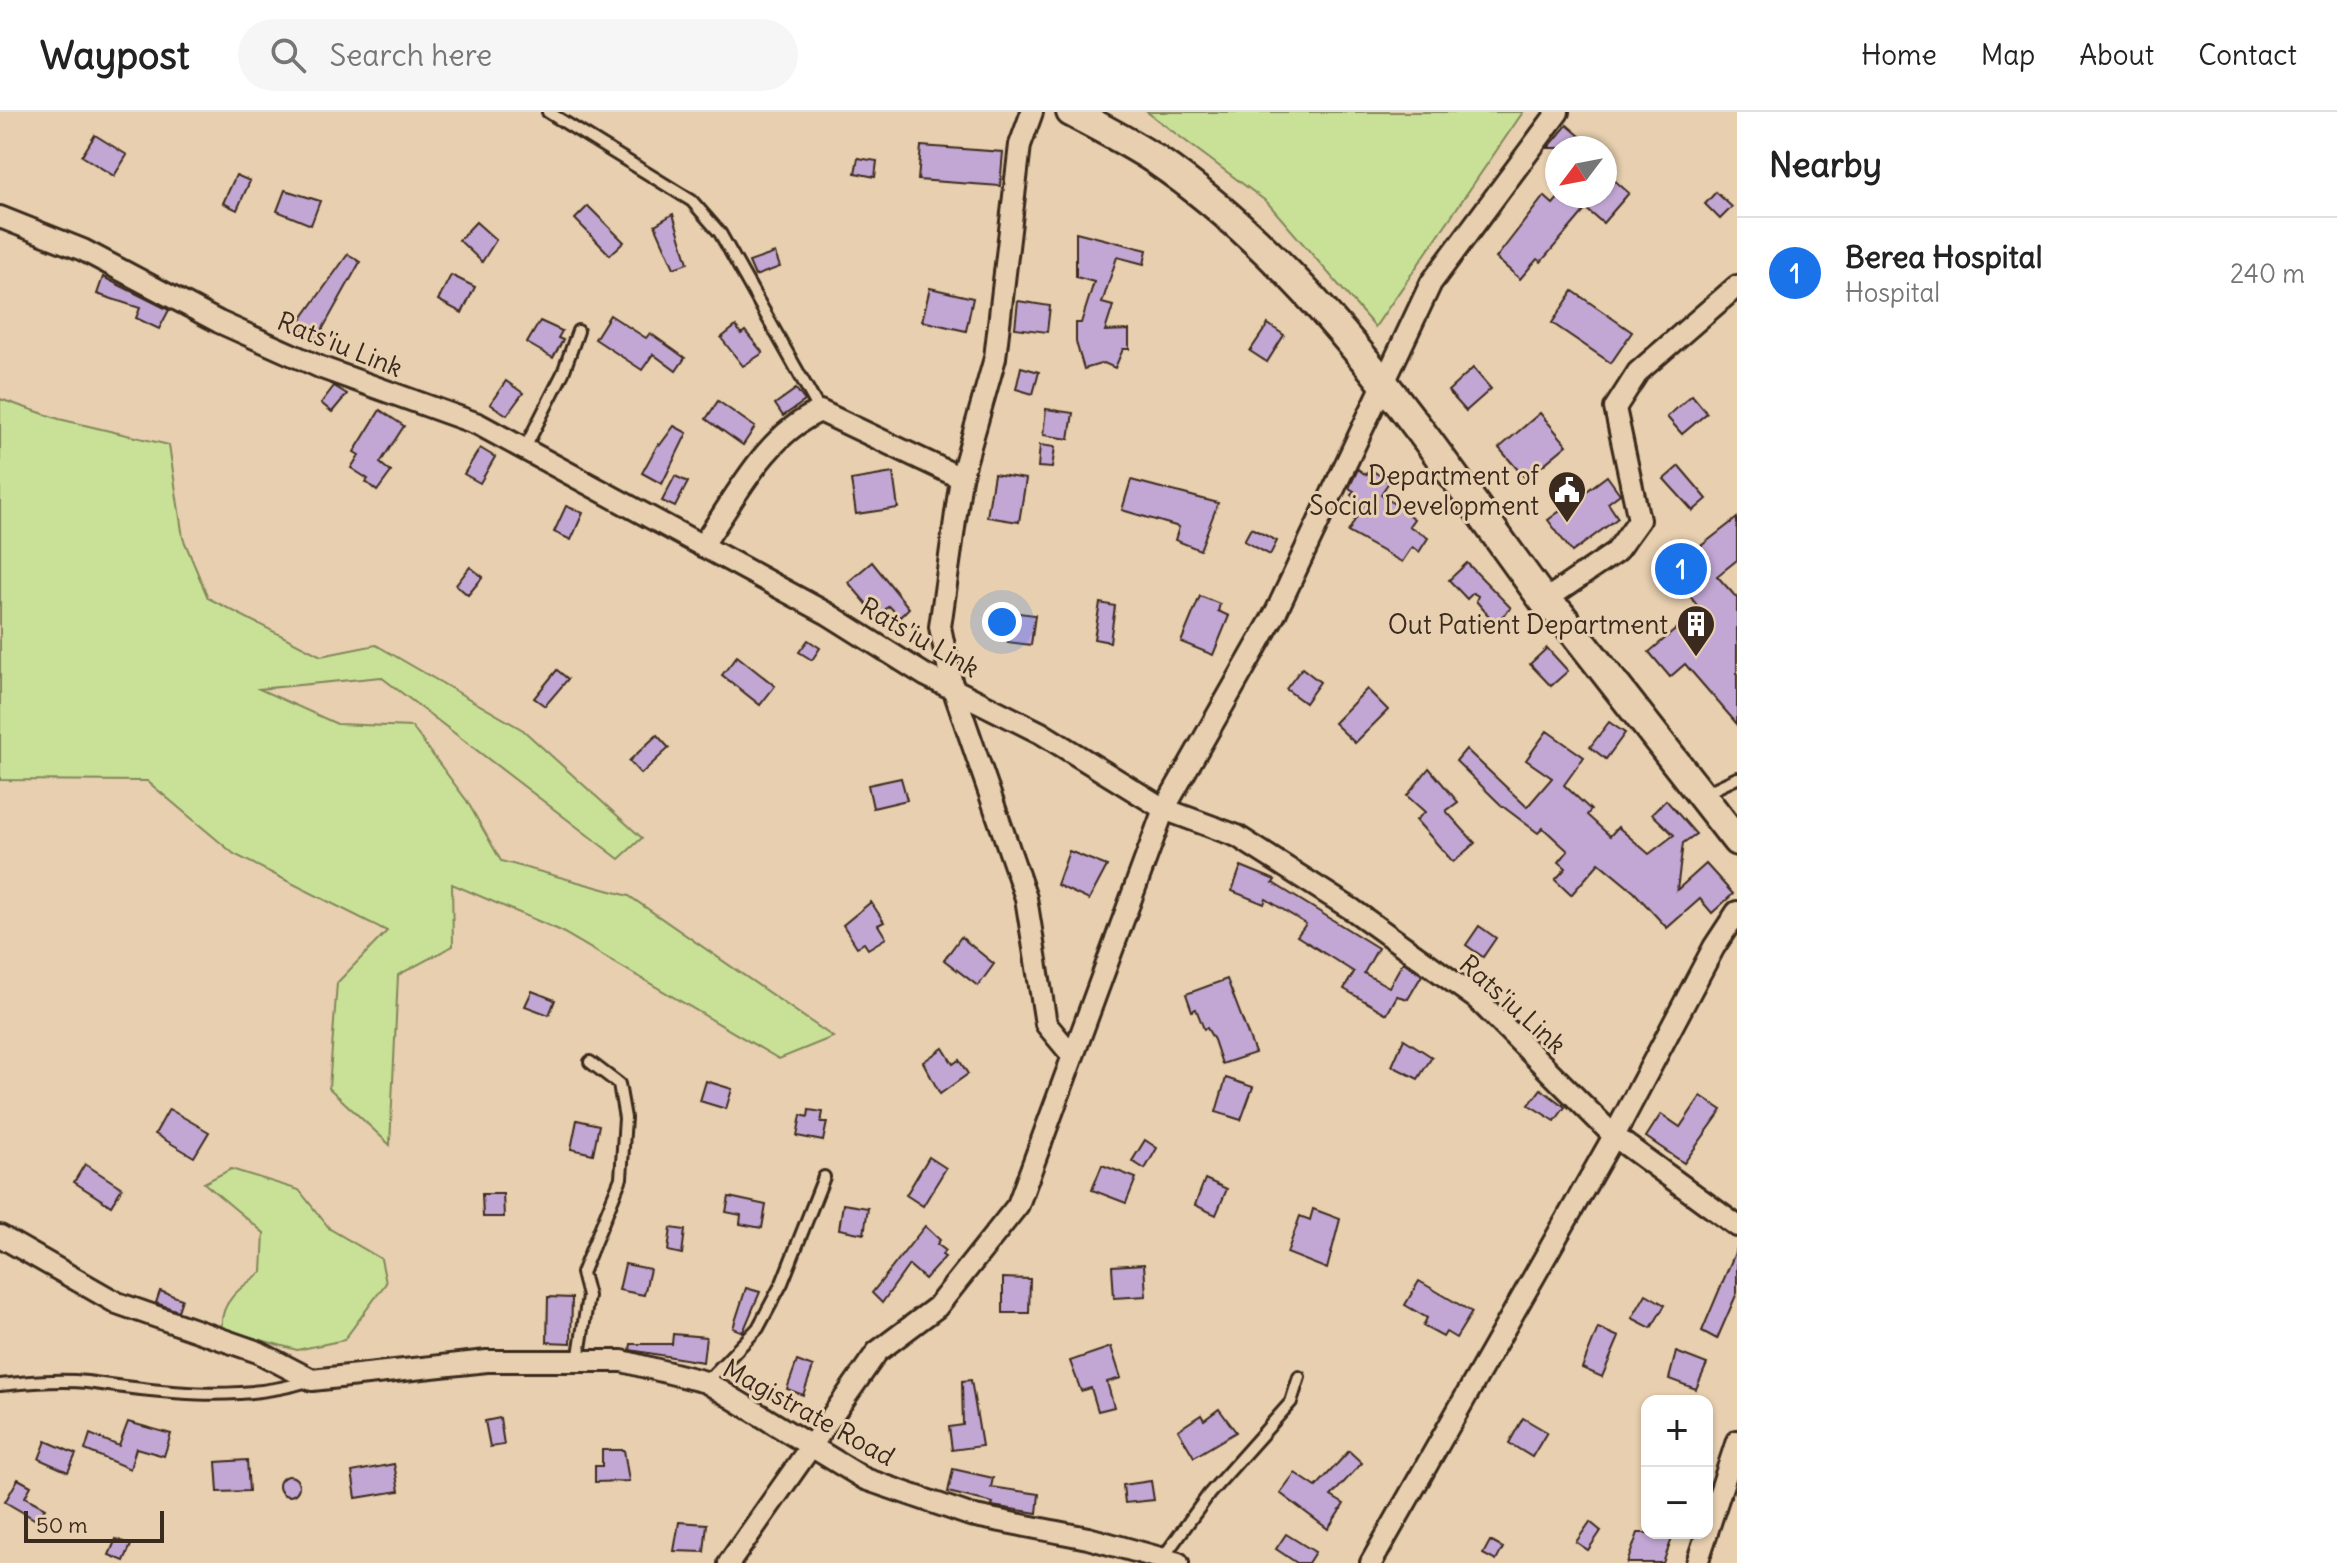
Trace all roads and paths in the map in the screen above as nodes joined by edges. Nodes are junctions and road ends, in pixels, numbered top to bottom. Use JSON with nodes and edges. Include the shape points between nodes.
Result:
{"nodes":[{"id":1,"x":548,"y":112,"type":"edge"},
{"id":2,"x":1032,"y":112,"type":"edge"},
{"id":3,"x":1071,"y":112,"type":"edge"},
{"id":4,"x":1558,"y":112,"type":"edge"},
{"id":5,"x":0,"y":217,"type":"edge"},
{"id":6,"x":1737,"y":286,"type":"edge"},
{"id":7,"x":578,"y":331,"type":"dead end"},
{"id":8,"x":1383,"y":381,"type":"junction"},
{"id":9,"x":820,"y":411,"type":"junction"},
{"id":10,"x":524,"y":450,"type":"junction"},
{"id":11,"x":961,"y":478,"type":"junction"},
{"id":12,"x":702,"y":546,"type":"junction"},
{"id":13,"x":1544,"y":601,"type":"junction"},
{"id":14,"x":952,"y":685,"type":"junction"},
{"id":15,"x":1737,"y":778,"type":"edge"},
{"id":16,"x":1702,"y":794,"type":"junction"},
{"id":17,"x":1164,"y":809,"type":"junction"},
{"id":18,"x":1737,"y":841,"type":"edge"},
{"id":19,"x":1737,"y":912,"type":"edge"},
{"id":20,"x":1071,"y":1054,"type":"junction"},
{"id":21,"x":590,"y":1062,"type":"dead end"},
{"id":22,"x":1614,"y":1136,"type":"junction"},
{"id":23,"x":824,"y":1177,"type":"dead end"},
{"id":24,"x":1737,"y":1226,"type":"edge"},
{"id":25,"x":0,"y":1236,"type":"edge"},
{"id":26,"x":578,"y":1362,"type":"junction"},
{"id":27,"x":1299,"y":1377,"type":"dead end"},
{"id":28,"x":312,"y":1380,"type":"junction"},
{"id":29,"x":706,"y":1382,"type":"junction"},
{"id":30,"x":0,"y":1385,"type":"edge"},
{"id":31,"x":1737,"y":1441,"type":"edge"},
{"id":32,"x":810,"y":1447,"type":"junction"},
{"id":33,"x":1713,"y":1514,"type":"edge"},
{"id":34,"x":1705,"y":1539,"type":"edge"},
{"id":35,"x":1170,"y":1561,"type":"edge"},
{"id":36,"x":729,"y":1563,"type":"edge"},
{"id":37,"x":1371,"y":1563,"type":"edge"},
{"id":38,"x":1697,"y":1563,"type":"edge"}],
"edges":[{"from":1,"to":9,"type":"lane","via":[[692,201],[720,233]]},
{"from":2,"to":11,"type":"street","via":[[1020,145],[995,358]]},
{"from":3,"to":8,"type":"main road","via":[[1155,159],[1218,210],[1300,285]]},
{"from":4,"to":8,"type":"street","via":[[1431,283]]},
{"from":5,"to":10,"type":"street","name":"Rats'iu Link","via":[[83,250],[219,322],[322,368],[478,424]]},
{"from":6,"to":13,"type":"street","via":[[1638,372],[1615,408],[1639,520],[1616,552]]},
{"from":7,"to":10,"type":"lane"},
{"from":8,"to":13,"type":"main road"},
{"from":8,"to":17,"type":"street","via":[[1276,612]]},
{"from":9,"to":11,"type":"street"},
{"from":9,"to":12,"type":"street","via":[[777,439]]},
{"from":10,"to":12,"type":"street","name":"Rats'iu Link"},
{"from":11,"to":14,"type":"street","via":[[940,627]]},
{"from":12,"to":14,"type":"street","name":"Rats'iu Link","via":[[828,614],[925,675]]},
{"from":13,"to":16,"type":"main road","via":[[1559,613]]},
{"from":14,"to":17,"type":"street","name":"Rats'iu Link"},
{"from":14,"to":20,"type":"street","via":[[1026,898],[1046,1024]]},
{"from":15,"to":16,"type":"lane"},
{"from":16,"to":18,"type":"main road"},
{"from":17,"to":20,"type":"street"},
{"from":17,"to":22,"type":"street","name":"Rats'iu Link","via":[[1237,836],[1477,999]]},
{"from":19,"to":22,"type":"street"},
{"from":20,"to":32,"type":"street","via":[[1018,1205],[937,1307],[877,1352]]},
{"from":21,"to":26,"type":"lane","via":[[619,1084],[625,1118],[621,1178],[582,1273],[588,1296]]},
{"from":22,"to":24,"type":"street","name":"Rats'iu Link"},
{"from":22,"to":37,"type":"street"},
{"from":23,"to":29,"type":"lane","via":[[758,1328]]},
{"from":25,"to":28,"type":"street","via":[[117,1303],[258,1352]]},
{"from":26,"to":28,"type":"street","name":"Magistrate Road","via":[[487,1361]]},
{"from":26,"to":29,"type":"street","name":"Magistrate Road","via":[[622,1361]]},
{"from":27,"to":35,"type":"lane","via":[[1291,1402],[1209,1494]]},
{"from":28,"to":30,"type":"lane","via":[[238,1393],[85,1382]]},
{"from":29,"to":32,"type":"street","name":"Magistrate Road"},
{"from":31,"to":33,"type":"street"},
{"from":32,"to":35,"type":"street","name":"Magistrate Road","via":[[865,1479],[970,1515],[1088,1538]]},
{"from":32,"to":36,"type":"street"},
{"from":34,"to":38,"type":"street"}]}
